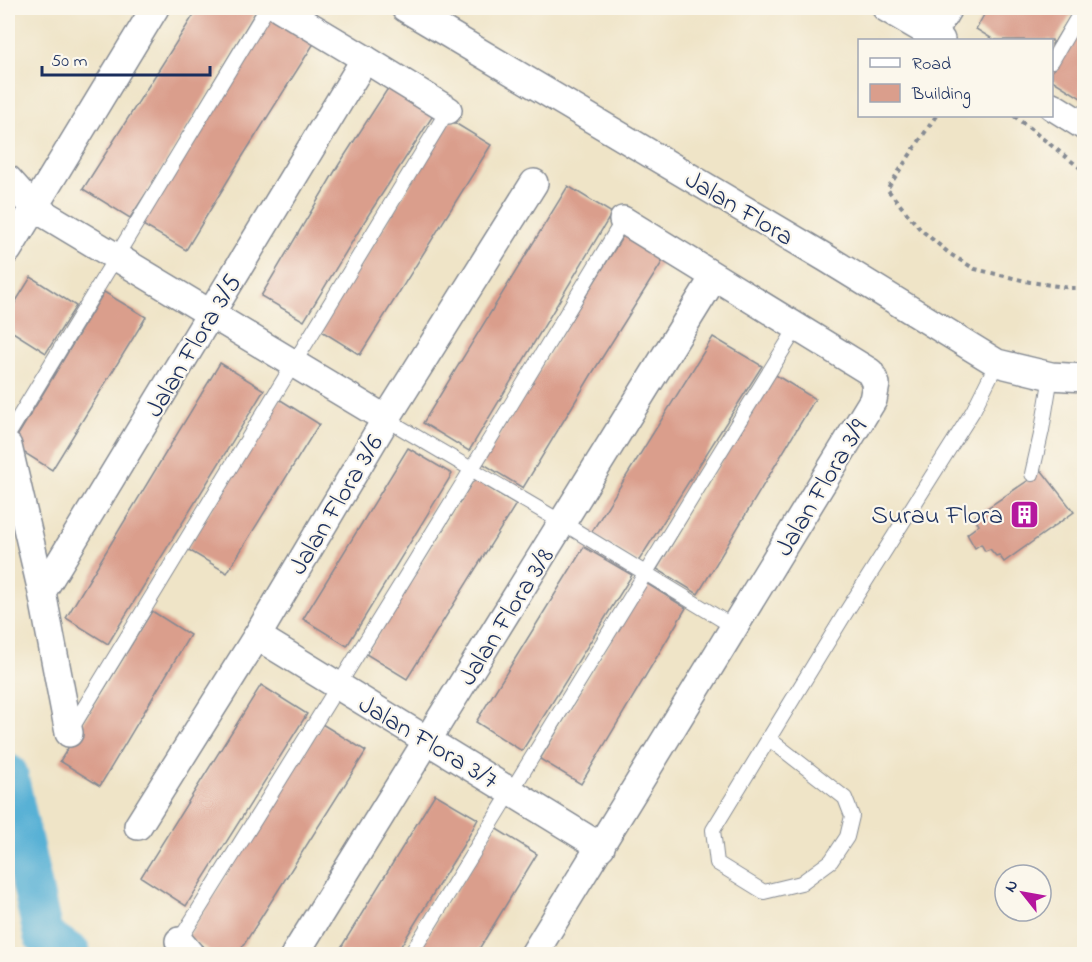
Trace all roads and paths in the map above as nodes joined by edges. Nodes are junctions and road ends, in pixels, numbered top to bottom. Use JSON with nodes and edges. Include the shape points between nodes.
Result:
{"nodes":[{"id":1,"x":155,"y":8,"type":"edge"},
{"id":2,"x":267,"y":8,"type":"edge"},
{"id":3,"x":280,"y":8,"type":"edge"},
{"id":4,"x":405,"y":8,"type":"edge"},
{"id":5,"x":886,"y":8,"type":"edge"},
{"id":6,"x":948,"y":8,"type":"edge"},
{"id":7,"x":1083,"y":8,"type":"edge"},
{"id":8,"x":937,"y":38,"type":"edge"},
{"id":9,"x":365,"y":59,"type":"junction"},
{"id":10,"x":1053,"y":59,"type":"edge"},
{"id":11,"x":1053,"y":107,"type":"edge"},
{"id":12,"x":448,"y":110,"type":"joint"},
{"id":13,"x":935,"y":117,"type":"edge"},
{"id":14,"x":1015,"y":117,"type":"edge"},
{"id":15,"x":1084,"y":126,"type":"edge"},
{"id":16,"x":1084,"y":171,"type":"edge"},
{"id":17,"x":8,"y":178,"type":"edge"},
{"id":18,"x":534,"y":183,"type":"dead end"},
{"id":19,"x":33,"y":207,"type":"junction"},
{"id":20,"x":623,"y":220,"type":"joint"},
{"id":21,"x":8,"y":250,"type":"edge"},
{"id":22,"x":117,"y":257,"type":"junction"},
{"id":23,"x":714,"y":277,"type":"junction"},
{"id":24,"x":1084,"y":288,"type":"edge"},
{"id":25,"x":211,"y":313,"type":"junction"},
{"id":26,"x":797,"y":327,"type":"junction"},
{"id":27,"x":293,"y":363,"type":"junction"},
{"id":28,"x":997,"y":363,"type":"junction"},
{"id":29,"x":1051,"y":376,"type":"junction"},
{"id":30,"x":1084,"y":378,"type":"edge"},
{"id":31,"x":386,"y":419,"type":"junction"},
{"id":32,"x":8,"y":435,"type":"edge"},
{"id":33,"x":8,"y":446,"type":"edge"},
{"id":34,"x":473,"y":469,"type":"junction"},
{"id":35,"x":1032,"y":474,"type":"dead end"},
{"id":36,"x":563,"y":523,"type":"junction"},
{"id":37,"x":645,"y":573,"type":"junction"},
{"id":38,"x":42,"y":592,"type":"junction"},
{"id":39,"x":734,"y":627,"type":"junction"},
{"id":40,"x":257,"y":636,"type":"junction"},
{"id":41,"x":339,"y":686,"type":"junction"},
{"id":42,"x":69,"y":733,"type":"joint"},
{"id":43,"x":768,"y":738,"type":"junction"},
{"id":44,"x":428,"y":740,"type":"junction"},
{"id":45,"x":512,"y":791,"type":"junction"},
{"id":46,"x":138,"y":826,"type":"dead end"},
{"id":47,"x":601,"y":847,"type":"junction"},
{"id":48,"x":184,"y":948,"type":"edge"},
{"id":49,"x":295,"y":954,"type":"edge"},
{"id":50,"x":411,"y":954,"type":"edge"},
{"id":51,"x":534,"y":954,"type":"edge"}],
"edges":[{"from":1,"to":19,"type":"street"},
{"from":2,"to":22,"type":"lane"},
{"from":3,"to":9,"type":"street"},
{"from":4,"to":28,"type":"street","name":"Jalan Flora"},
{"from":5,"to":8,"type":"street"},
{"from":6,"to":8,"type":"street"},
{"from":7,"to":10,"type":"lane"},
{"from":9,"to":12,"type":"street"},
{"from":9,"to":25,"type":"street","name":"Jalan Flora 3/5"},
{"from":11,"to":15,"type":"street"},
{"from":12,"to":27,"type":"lane"},
{"from":13,"to":24,"type":"path","via":[[887,189],[920,229],[975,269],[1030,282]]},
{"from":14,"to":16,"type":"path"},
{"from":17,"to":19,"type":"street"},
{"from":18,"to":31,"type":"street","name":"Jalan Flora 3/6"},
{"from":19,"to":21,"type":"street"},
{"from":19,"to":22,"type":"street"},
{"from":20,"to":23,"type":"street","name":"Jalan Flora 3/9"},
{"from":20,"to":34,"type":"lane"},
{"from":22,"to":25,"type":"street"},
{"from":22,"to":32,"type":"lane"},
{"from":23,"to":26,"type":"street","name":"Jalan Flora 3/9"},
{"from":23,"to":36,"type":"street","name":"Jalan Flora 3/8"},
{"from":25,"to":27,"type":"street"},
{"from":25,"to":38,"type":"street","name":"Jalan Flora 3/5"},
{"from":26,"to":37,"type":"lane"},
{"from":26,"to":39,"type":"street","name":"Jalan Flora 3/9","via":[[870,372],[875,392]]},
{"from":27,"to":31,"type":"street"},
{"from":27,"to":42,"type":"lane"},
{"from":28,"to":29,"type":"street","name":"Jalan Flora"},
{"from":28,"to":43,"type":"lane","via":[[974,411]]},
{"from":29,"to":30,"type":"street","name":"Jalan Flora"},
{"from":29,"to":35,"type":"lane"},
{"from":31,"to":34,"type":"lane"},
{"from":31,"to":40,"type":"street","name":"Jalan Flora 3/6"},
{"from":33,"to":38,"type":"street"},
{"from":34,"to":36,"type":"lane"},
{"from":34,"to":41,"type":"lane"},
{"from":36,"to":37,"type":"lane"},
{"from":36,"to":44,"type":"street","name":"Jalan Flora 3/8"},
{"from":37,"to":39,"type":"lane"},
{"from":37,"to":45,"type":"lane"},
{"from":38,"to":42,"type":"street"},
{"from":39,"to":47,"type":"street","name":"Jalan Flora 3/9"},
{"from":40,"to":41,"type":"street","name":"Jalan Flora 3/7"},
{"from":40,"to":46,"type":"street","name":"Jalan Flora 3/6"},
{"from":41,"to":44,"type":"street","name":"Jalan Flora 3/7"},
{"from":41,"to":48,"type":"lane"},
{"from":43,"to":43,"type":"lane","via":[[713,830],[717,862],[764,892],[801,883],[831,861],[847,837],[852,816],[845,798]]},
{"from":44,"to":45,"type":"street","name":"Jalan Flora 3/7"},
{"from":44,"to":49,"type":"street","name":"Jalan Flora 3/8"},
{"from":45,"to":47,"type":"street","name":"Jalan Flora 3/7"},
{"from":45,"to":50,"type":"lane"},
{"from":47,"to":51,"type":"street","name":"Jalan Flora 3/9"}]}
